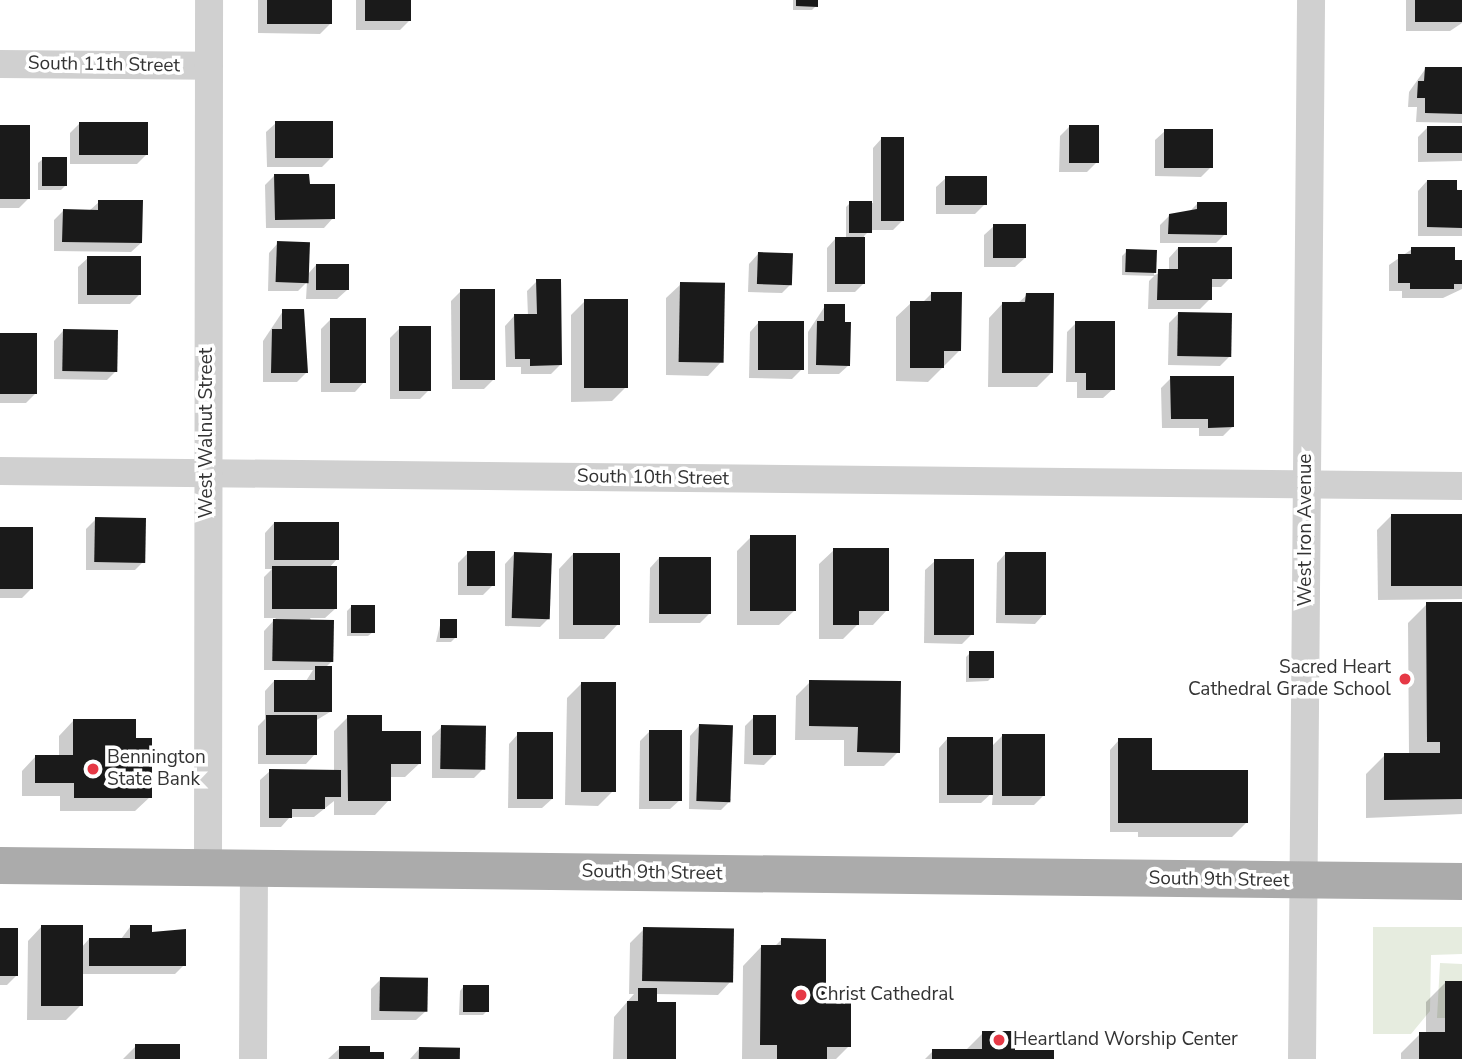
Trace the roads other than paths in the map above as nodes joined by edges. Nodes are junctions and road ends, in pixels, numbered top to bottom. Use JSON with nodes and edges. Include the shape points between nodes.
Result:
{"nodes":[{"id":1,"x":209,"y":0,"type":"edge"},
{"id":2,"x":1311,"y":0,"type":"edge"},
{"id":3,"x":0,"y":64,"type":"edge"},
{"id":4,"x":209,"y":66,"type":"junction"},
{"id":5,"x":0,"y":471,"type":"edge"},
{"id":6,"x":207,"y":473,"type":"junction"},
{"id":7,"x":1307,"y":485,"type":"junction"},
{"id":8,"x":1462,"y":486,"type":"edge"},
{"id":9,"x":0,"y":865,"type":"edge"},
{"id":10,"x":208,"y":867,"type":"junction"},
{"id":11,"x":254,"y":867,"type":"junction"},
{"id":12,"x":1304,"y":881,"type":"junction"},
{"id":13,"x":1462,"y":881,"type":"edge"},
{"id":14,"x":253,"y":1059,"type":"edge"},
{"id":15,"x":1302,"y":1059,"type":"edge"}],
"edges":[{"from":1,"to":4,"type":"street","name":"West Walnut Street"},
{"from":2,"to":7,"type":"street","name":"West Iron Avenue"},
{"from":3,"to":4,"type":"street","name":"South 11th Street"},
{"from":4,"to":6,"type":"street","name":"West Walnut Street"},
{"from":5,"to":6,"type":"street","name":"South 10th Street"},
{"from":6,"to":7,"type":"street","name":"South 10th Street"},
{"from":6,"to":10,"type":"street","name":"West Walnut Street"},
{"from":7,"to":8,"type":"street","name":"South 10th Street"},
{"from":7,"to":12,"type":"street","name":"West Iron Avenue"},
{"from":9,"to":10,"type":"main road","name":"South 9th Street"},
{"from":10,"to":11,"type":"main road","name":"South 9th Street"},
{"from":11,"to":12,"type":"main road","name":"South 9th Street"},
{"from":11,"to":14,"type":"street"},
{"from":12,"to":13,"type":"main road","name":"South 9th Street"},
{"from":12,"to":15,"type":"street","name":"West Iron Avenue"}]}
